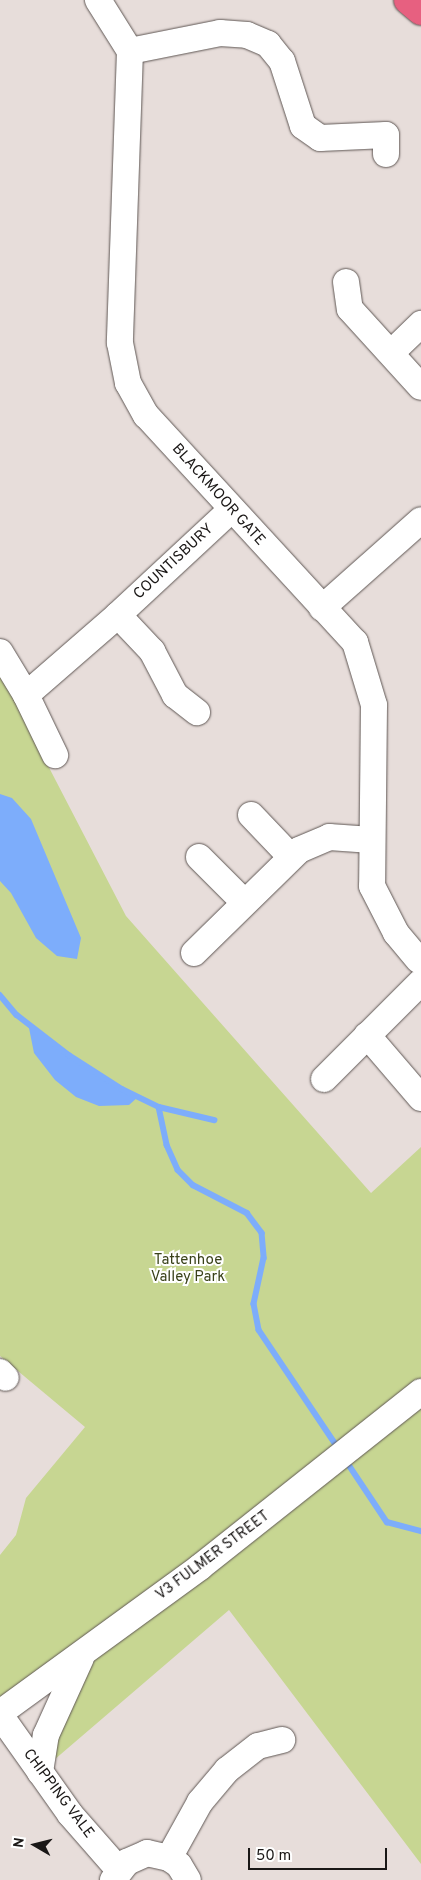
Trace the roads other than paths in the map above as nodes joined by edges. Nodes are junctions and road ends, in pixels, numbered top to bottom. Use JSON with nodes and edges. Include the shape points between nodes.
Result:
{"nodes":[{"id":1,"x":98,"y":0,"type":"edge"},
{"id":2,"x":408,"y":0,"type":"edge"},
{"id":3,"x":421,"y":11,"type":"edge"},
{"id":4,"x":130,"y":51,"type":"junction"},
{"id":5,"x":386,"y":154,"type":"dead end"},
{"id":6,"x":346,"y":282,"type":"dead end"},
{"id":7,"x":421,"y":324,"type":"edge"},
{"id":8,"x":390,"y":353,"type":"junction"},
{"id":9,"x":421,"y":387,"type":"edge"},
{"id":10,"x":231,"y":510,"type":"junction"},
{"id":11,"x":421,"y":520,"type":"edge"},
{"id":12,"x":322,"y":608,"type":"junction"},
{"id":13,"x":118,"y":615,"type":"junction"},
{"id":14,"x":0,"y":652,"type":"edge"},
{"id":15,"x":26,"y":695,"type":"junction"},
{"id":16,"x":198,"y":712,"type":"dead end"},
{"id":17,"x":55,"y":755,"type":"dead end"},
{"id":18,"x":251,"y":815,"type":"dead end"},
{"id":19,"x":372,"y":840,"type":"junction"},
{"id":20,"x":199,"y":856,"type":"dead end"},
{"id":21,"x":291,"y":857,"type":"junction"},
{"id":22,"x":244,"y":902,"type":"junction"},
{"id":23,"x":194,"y":953,"type":"dead end"},
{"id":24,"x":421,"y":971,"type":"edge"},
{"id":25,"x":367,"y":1035,"type":"junction"},
{"id":26,"x":324,"y":1079,"type":"dead end"},
{"id":27,"x":421,"y":1098,"type":"edge"},
{"id":28,"x":421,"y":1392,"type":"edge"},
{"id":29,"x":82,"y":1655,"type":"junction"},
{"id":30,"x":0,"y":1714,"type":"edge"},
{"id":31,"x":282,"y":1740,"type":"dead end"},
{"id":32,"x":40,"y":1772,"type":"junction"},
{"id":33,"x":169,"y":1858,"type":"junction"},
{"id":34,"x":116,"y":1875,"type":"edge"},
{"id":35,"x":188,"y":1880,"type":"edge"}],
"edges":[{"from":1,"to":4,"type":"street"},
{"from":2,"to":3,"type":"highway"},
{"from":4,"to":5,"type":"street","via":[[220,33],[246,35],[268,44],[282,61],[303,126],[320,138],[386,135]]},
{"from":4,"to":10,"type":"street","name":"BLACKMOOR GATE","via":[[120,343],[128,383],[146,415]]},
{"from":6,"to":8,"type":"street","via":[[350,309]]},
{"from":7,"to":8,"type":"street"},
{"from":8,"to":9,"type":"street"},
{"from":10,"to":12,"type":"street","name":"BLACKMOOR GATE"},
{"from":10,"to":13,"type":"street","name":"COUNTISBURY"},
{"from":11,"to":12,"type":"street"},
{"from":12,"to":19,"type":"street","name":"BLACKMOOR GATE","via":[[355,642],[374,705]]},
{"from":13,"to":15,"type":"street","name":"COUNTISBURY"},
{"from":13,"to":16,"type":"street","via":[[152,651],[174,696]]},
{"from":14,"to":15,"type":"street"},
{"from":15,"to":17,"type":"street"},
{"from":18,"to":21,"type":"street"},
{"from":19,"to":21,"type":"street","via":[[329,837],[316,840]]},
{"from":19,"to":24,"type":"street","name":"BLACKMOOR GATE","via":[[372,886],[396,933]]},
{"from":20,"to":22,"type":"street"},
{"from":21,"to":22,"type":"street"},
{"from":22,"to":23,"type":"street"},
{"from":24,"to":25,"type":"street"},
{"from":25,"to":26,"type":"street"},
{"from":25,"to":27,"type":"street","via":[[410,1071]]},
{"from":28,"to":29,"type":"street","name":"V3 FULMER STREET","via":[[293,1496]]},
{"from":29,"to":30,"type":"street","name":"V3 FULMER STREET"},
{"from":29,"to":32,"type":"street","via":[[46,1735]]},
{"from":30,"to":32,"type":"street","name":"CHIPPING VALE"},
{"from":31,"to":33,"type":"street","via":[[258,1746],[227,1770],[200,1802]]},
{"from":32,"to":34,"type":"street","name":"CHIPPING VALE"},
{"from":33,"to":34,"type":"street","via":[[158,1854],[136,1856]]},
{"from":33,"to":35,"type":"street","via":[[179,1865]]}]}
